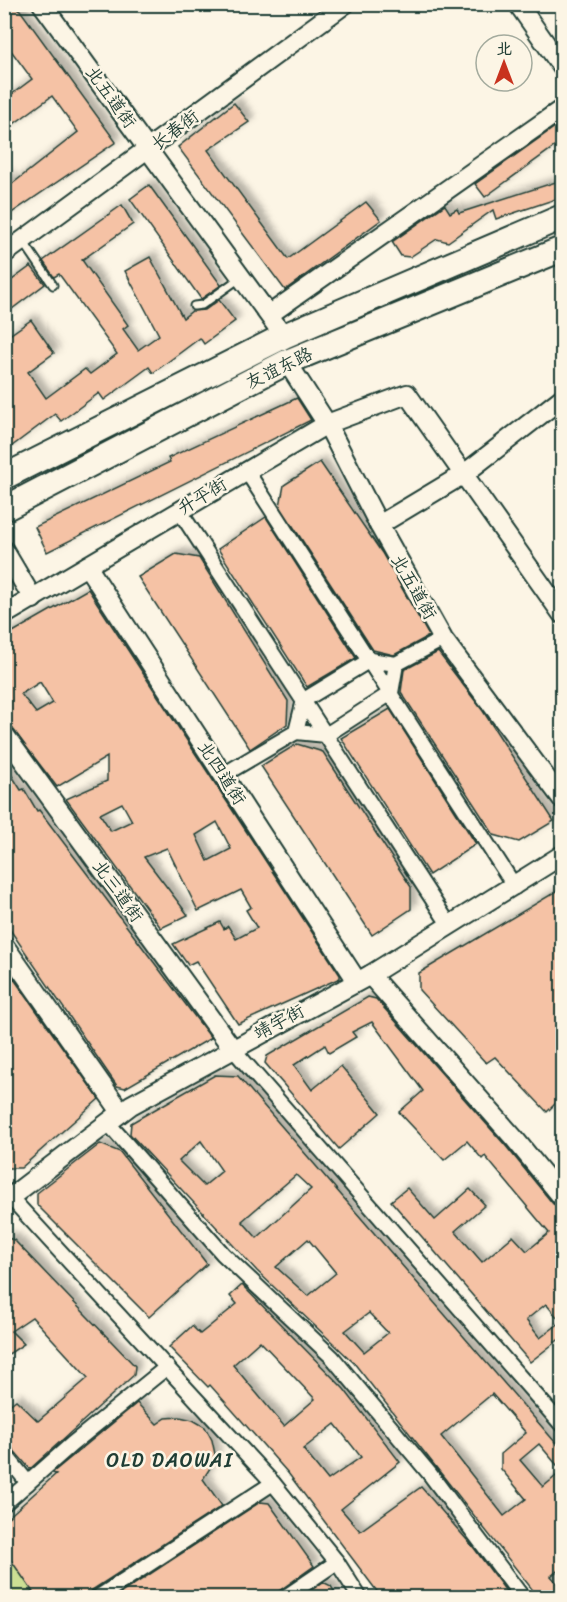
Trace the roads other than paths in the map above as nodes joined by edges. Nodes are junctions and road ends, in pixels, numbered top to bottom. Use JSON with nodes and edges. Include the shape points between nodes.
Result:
{"nodes":[{"id":1,"x":42,"y":4,"type":"edge"},
{"id":2,"x":345,"y":4,"type":"edge"},
{"id":3,"x":518,"y":4,"type":"edge"},
{"id":4,"x":562,"y":67,"type":"edge"},
{"id":5,"x":562,"y":109,"type":"edge"},
{"id":6,"x":149,"y":150,"type":"junction"},
{"id":7,"x":562,"y":217,"type":"edge"},
{"id":8,"x":23,"y":241,"type":"junction"},
{"id":9,"x":562,"y":249,"type":"edge"},
{"id":10,"x":4,"y":254,"type":"edge"},
{"id":11,"x":242,"y":276,"type":"junction"},
{"id":12,"x":53,"y":285,"type":"dead end"},
{"id":13,"x":194,"y":306,"type":"dead end"},
{"id":14,"x":270,"y":314,"type":"junction"},
{"id":15,"x":284,"y":336,"type":"junction"},
{"id":16,"x":287,"y":362,"type":"junction"},
{"id":17,"x":562,"y":398,"type":"edge"},
{"id":18,"x":327,"y":424,"type":"junction"},
{"id":19,"x":246,"y":470,"type":"junction"},
{"id":20,"x":464,"y":474,"type":"junction"},
{"id":21,"x":4,"y":477,"type":"edge"},
{"id":22,"x":4,"y":509,"type":"edge"},
{"id":23,"x":179,"y":510,"type":"junction"},
{"id":24,"x":379,"y":525,"type":"junction"},
{"id":25,"x":4,"y":550,"type":"edge"},
{"id":26,"x":87,"y":566,"type":"junction"},
{"id":27,"x":33,"y":599,"type":"junction"},
{"id":28,"x":562,"y":614,"type":"edge"},
{"id":29,"x":4,"y":615,"type":"edge"},
{"id":30,"x":443,"y":639,"type":"junction"},
{"id":31,"x":370,"y":660,"type":"junction"},
{"id":32,"x":396,"y":664,"type":"junction"},
{"id":33,"x":391,"y":693,"type":"junction"},
{"id":34,"x":304,"y":700,"type":"junction"},
{"id":35,"x":296,"y":732,"type":"junction"},
{"id":36,"x":4,"y":734,"type":"edge"},
{"id":37,"x":326,"y":735,"type":"junction"},
{"id":38,"x":223,"y":775,"type":"junction"},
{"id":39,"x":562,"y":799,"type":"edge"},
{"id":40,"x":562,"y":855,"type":"edge"},
{"id":41,"x":514,"y":886,"type":"junction"},
{"id":42,"x":449,"y":925,"type":"junction"},
{"id":43,"x":4,"y":945,"type":"edge"},
{"id":44,"x":363,"y":978,"type":"junction"},
{"id":45,"x":232,"y":1048,"type":"junction"},
{"id":46,"x":114,"y":1117,"type":"junction"},
{"id":47,"x":6,"y":1197,"type":"edge"},
{"id":48,"x":562,"y":1197,"type":"edge"},
{"id":49,"x":167,"y":1367,"type":"junction"},
{"id":50,"x":562,"y":1425,"type":"edge"},
{"id":51,"x":4,"y":1453,"type":"edge"},
{"id":52,"x":28,"y":1483,"type":"junction"},
{"id":53,"x":273,"y":1483,"type":"junction"},
{"id":54,"x":4,"y":1504,"type":"edge"},
{"id":55,"x":337,"y":1562,"type":"junction"},
{"id":56,"x":104,"y":1596,"type":"edge"},
{"id":57,"x":284,"y":1598,"type":"edge"},
{"id":58,"x":360,"y":1598,"type":"edge"},
{"id":59,"x":523,"y":1598,"type":"edge"}],
"edges":[{"from":1,"to":6,"type":"street","name":"北五道街"},
{"from":2,"to":6,"type":"street","name":"长春街"},
{"from":3,"to":4,"type":"street"},
{"from":5,"to":14,"type":"street"},
{"from":6,"to":8,"type":"street","name":"长春街"},
{"from":6,"to":11,"type":"street","name":"北五道街"},
{"from":7,"to":15,"type":"highway","name":"友谊东路"},
{"from":8,"to":10,"type":"street","name":"长春街"},
{"from":8,"to":12,"type":"lane"},
{"from":9,"to":16,"type":"highway","name":"友谊东路"},
{"from":11,"to":13,"type":"lane","via":[[202,305]]},
{"from":11,"to":14,"type":"street","name":"北五道街"},
{"from":14,"to":15,"type":"street","name":"北五道街"},
{"from":15,"to":21,"type":"highway","name":"友谊东路"},
{"from":16,"to":18,"type":"street","name":"北五道街"},
{"from":16,"to":22,"type":"highway","name":"友谊东路"},
{"from":17,"to":20,"type":"street"},
{"from":18,"to":19,"type":"street","name":"升平街"},
{"from":18,"to":20,"type":"street","name":"升平街","via":[[407,394]]},
{"from":18,"to":24,"type":"street","name":"北五道街"},
{"from":19,"to":23,"type":"street","name":"升平街"},
{"from":19,"to":31,"type":"street"},
{"from":20,"to":24,"type":"street"},
{"from":20,"to":28,"type":"street"},
{"from":23,"to":26,"type":"street","name":"升平街"},
{"from":23,"to":34,"type":"street"},
{"from":24,"to":30,"type":"street","name":"北五道街"},
{"from":25,"to":27,"type":"street"},
{"from":26,"to":27,"type":"street","name":"升平街"},
{"from":26,"to":38,"type":"street","name":"北四道街"},
{"from":27,"to":29,"type":"street","name":"升平街"},
{"from":30,"to":32,"type":"street"},
{"from":30,"to":39,"type":"street","name":"北五道街"},
{"from":31,"to":32,"type":"street"},
{"from":31,"to":33,"type":"street"},
{"from":31,"to":34,"type":"street"},
{"from":32,"to":33,"type":"street"},
{"from":33,"to":37,"type":"street"},
{"from":33,"to":41,"type":"street"},
{"from":34,"to":35,"type":"street"},
{"from":34,"to":37,"type":"street"},
{"from":35,"to":37,"type":"street"},
{"from":35,"to":38,"type":"street"},
{"from":36,"to":45,"type":"street","name":"北三道街"},
{"from":37,"to":42,"type":"street"},
{"from":38,"to":44,"type":"street","name":"北四道街"},
{"from":40,"to":41,"type":"street","name":"靖宇街"},
{"from":41,"to":42,"type":"street","name":"靖宇街"},
{"from":42,"to":44,"type":"street","name":"靖宇街"},
{"from":43,"to":46,"type":"street"},
{"from":44,"to":45,"type":"street","name":"靖宇街"},
{"from":44,"to":48,"type":"street","name":"北四道街","via":[[514,1137]]},
{"from":45,"to":46,"type":"street","name":"靖宇街"},
{"from":45,"to":50,"type":"street"},
{"from":46,"to":47,"type":"street","name":"靖宇街"},
{"from":46,"to":59,"type":"street","via":[[223,1254],[332,1357],[429,1473]]},
{"from":47,"to":49,"type":"street"},
{"from":49,"to":52,"type":"street"},
{"from":49,"to":53,"type":"street"},
{"from":51,"to":52,"type":"street"},
{"from":52,"to":54,"type":"street"},
{"from":53,"to":55,"type":"street"},
{"from":53,"to":56,"type":"street"},
{"from":55,"to":57,"type":"street"},
{"from":55,"to":58,"type":"street"}]}
